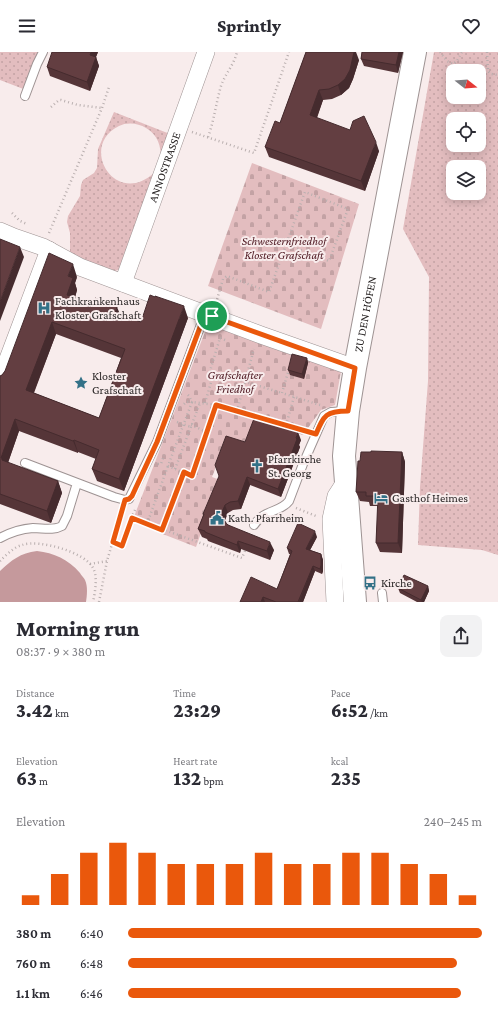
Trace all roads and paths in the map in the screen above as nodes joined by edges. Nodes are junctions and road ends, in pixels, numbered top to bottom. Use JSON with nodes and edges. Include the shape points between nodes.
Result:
{"nodes":[{"id":1,"x":43,"y":52,"type":"edge"},
{"id":2,"x":206,"y":52,"type":"edge"},
{"id":3,"x":237,"y":52,"type":"edge"},
{"id":4,"x":289,"y":52,"type":"edge"},
{"id":5,"x":415,"y":52,"type":"edge"},
{"id":6,"x":440,"y":52,"type":"edge"},
{"id":7,"x":462,"y":52,"type":"edge"},
{"id":8,"x":487,"y":52,"type":"edge"},
{"id":9,"x":498,"y":75,"type":"edge"},
{"id":10,"x":110,"y":88,"type":"dead end"},
{"id":11,"x":25,"y":96,"type":"dead end"},
{"id":12,"x":51,"y":107,"type":"dead end"},
{"id":13,"x":102,"y":108,"type":"junction"},
{"id":14,"x":179,"y":127,"type":"junction"},
{"id":15,"x":208,"y":137,"type":"junction"},
{"id":16,"x":0,"y":231,"type":"edge"},
{"id":17,"x":286,"y":244,"type":"junction"},
{"id":18,"x":46,"y":248,"type":"junction"},
{"id":19,"x":123,"y":283,"type":"junction"},
{"id":20,"x":208,"y":315,"type":"junction"},
{"id":21,"x":226,"y":340,"type":"dead end"},
{"id":22,"x":247,"y":346,"type":"dead end"},
{"id":23,"x":289,"y":368,"type":"edge"},
{"id":24,"x":355,"y":368,"type":"junction"},
{"id":25,"x":214,"y":372,"type":"junction"},
{"id":26,"x":0,"y":380,"type":"edge"},
{"id":27,"x":245,"y":382,"type":"junction"},
{"id":28,"x":282,"y":393,"type":"junction"},
{"id":29,"x":294,"y":397,"type":"junction"},
{"id":30,"x":200,"y":403,"type":"junction"},
{"id":31,"x":205,"y":403,"type":"junction"},
{"id":32,"x":216,"y":405,"type":"junction"},
{"id":33,"x":237,"y":411,"type":"junction"},
{"id":34,"x":343,"y":411,"type":"junction"},
{"id":35,"x":177,"y":422,"type":"dead end"},
{"id":36,"x":184,"y":424,"type":"junction"},
{"id":37,"x":286,"y":425,"type":"junction"},
{"id":38,"x":191,"y":426,"type":"junction"},
{"id":39,"x":207,"y":432,"type":"junction"},
{"id":40,"x":316,"y":434,"type":"junction"},
{"id":41,"x":25,"y":463,"type":"dead end"},
{"id":42,"x":168,"y":466,"type":"junction"},
{"id":43,"x":175,"y":469,"type":"junction"},
{"id":44,"x":184,"y":472,"type":"junction"},
{"id":45,"x":345,"y":482,"type":"junction"},
{"id":46,"x":77,"y":483,"type":"junction"},
{"id":47,"x":125,"y":500,"type":"junction"},
{"id":48,"x":287,"y":504,"type":"junction"},
{"id":49,"x":314,"y":515,"type":"dead end"},
{"id":50,"x":147,"y":524,"type":"junction"},
{"id":51,"x":254,"y":525,"type":"joint"},
{"id":52,"x":162,"y":530,"type":"junction"},
{"id":53,"x":0,"y":538,"type":"edge"},
{"id":54,"x":113,"y":542,"type":"junction"},
{"id":55,"x":0,"y":561,"type":"edge"},
{"id":56,"x":107,"y":561,"type":"junction"},
{"id":57,"x":90,"y":564,"type":"junction"},
{"id":58,"x":382,"y":593,"type":"dead end"},
{"id":59,"x":93,"y":602,"type":"edge"},
{"id":60,"x":99,"y":602,"type":"edge"},
{"id":61,"x":335,"y":602,"type":"edge"},
{"id":62,"x":355,"y":602,"type":"edge"},
{"id":63,"x":383,"y":602,"type":"edge"}],
"edges":[{"from":1,"to":11,"type":"lane"},
{"from":2,"to":14,"type":"street","name":"ANNOSTRASSE"},
{"from":3,"to":15,"type":"path","via":[[221,88]]},
{"from":4,"to":15,"type":"path","via":[[254,153]]},
{"from":5,"to":24,"type":"street","name":"ZU DEN HÖFEN"},
{"from":6,"to":7,"type":"path","via":[[446,62],[453,64]]},
{"from":8,"to":9,"type":"path","via":[[488,71]]},
{"from":10,"to":13,"type":"path"},
{"from":12,"to":13,"type":"path","via":[[61,100]]},
{"from":13,"to":18,"type":"path"},
{"from":14,"to":15,"type":"path"},
{"from":14,"to":19,"type":"street","name":"ANNOSTRASSE"},
{"from":16,"to":18,"type":"street"},
{"from":17,"to":17,"type":"path","via":[[304,192],[348,209],[329,261]]},
{"from":17,"to":20,"type":"path","via":[[269,292],[227,276],[223,279]]},
{"from":18,"to":19,"type":"street","via":[[80,267]]},
{"from":18,"to":26,"type":"street"},
{"from":19,"to":20,"type":"street"},
{"from":20,"to":24,"type":"street"},
{"from":20,"to":47,"type":"lane","via":[[157,442],[132,496]]},
{"from":21,"to":25,"type":"path","via":[[220,338],[210,371]]},
{"from":22,"to":27,"type":"path","via":[[254,349]]},
{"from":23,"to":28,"type":"path"},
{"from":24,"to":34,"type":"street","name":"ZU DEN HÖFEN"},
{"from":25,"to":27,"type":"path"},
{"from":25,"to":31,"type":"path"},
{"from":27,"to":28,"type":"path"},
{"from":27,"to":33,"type":"path"},
{"from":28,"to":29,"type":"path"},
{"from":29,"to":34,"type":"path"},
{"from":29,"to":37,"type":"path"},
{"from":30,"to":31,"type":"path"},
{"from":30,"to":36,"type":"path","via":[[192,402]]},
{"from":30,"to":38,"type":"path"},
{"from":31,"to":32,"type":"path"},
{"from":32,"to":33,"type":"path"},
{"from":32,"to":39,"type":"path"},
{"from":33,"to":37,"type":"path"},
{"from":34,"to":40,"type":"lane","via":[[331,412],[324,416]]},
{"from":34,"to":45,"type":"street","name":"ZU DEN HÖFEN"},
{"from":35,"to":36,"type":"path"},
{"from":36,"to":38,"type":"path"},
{"from":36,"to":42,"type":"path"},
{"from":37,"to":40,"type":"path"},
{"from":38,"to":39,"type":"path"},
{"from":38,"to":43,"type":"path"},
{"from":39,"to":44,"type":"path","via":[[192,476]]},
{"from":40,"to":48,"type":"lane"},
{"from":41,"to":46,"type":"lane"},
{"from":42,"to":43,"type":"path"},
{"from":42,"to":50,"type":"path"},
{"from":43,"to":44,"type":"path"},
{"from":44,"to":52,"type":"path"},
{"from":45,"to":61,"type":"street","via":[[336,496],[331,519]]},
{"from":45,"to":62,"type":"street","name":"ZU DEN HÖFEN"},
{"from":46,"to":47,"type":"lane"},
{"from":46,"to":53,"type":"lane","via":[[62,526],[23,529]]},
{"from":47,"to":54,"type":"path"},
{"from":48,"to":49,"type":"path"},
{"from":48,"to":51,"type":"lane","via":[[263,515]]},
{"from":50,"to":52,"type":"path"},
{"from":50,"to":54,"type":"path","via":[[132,518],[122,546]]},
{"from":51,"to":52,"type":"path","via":[[242,558]]},
{"from":54,"to":56,"type":"path"},
{"from":55,"to":57,"type":"path","via":[[16,547],[30,543],[62,548]]},
{"from":56,"to":57,"type":"path"},
{"from":56,"to":60,"type":"path"},
{"from":57,"to":59,"type":"path","via":[[95,572],[96,581]]},
{"from":58,"to":63,"type":"lane"}]}
